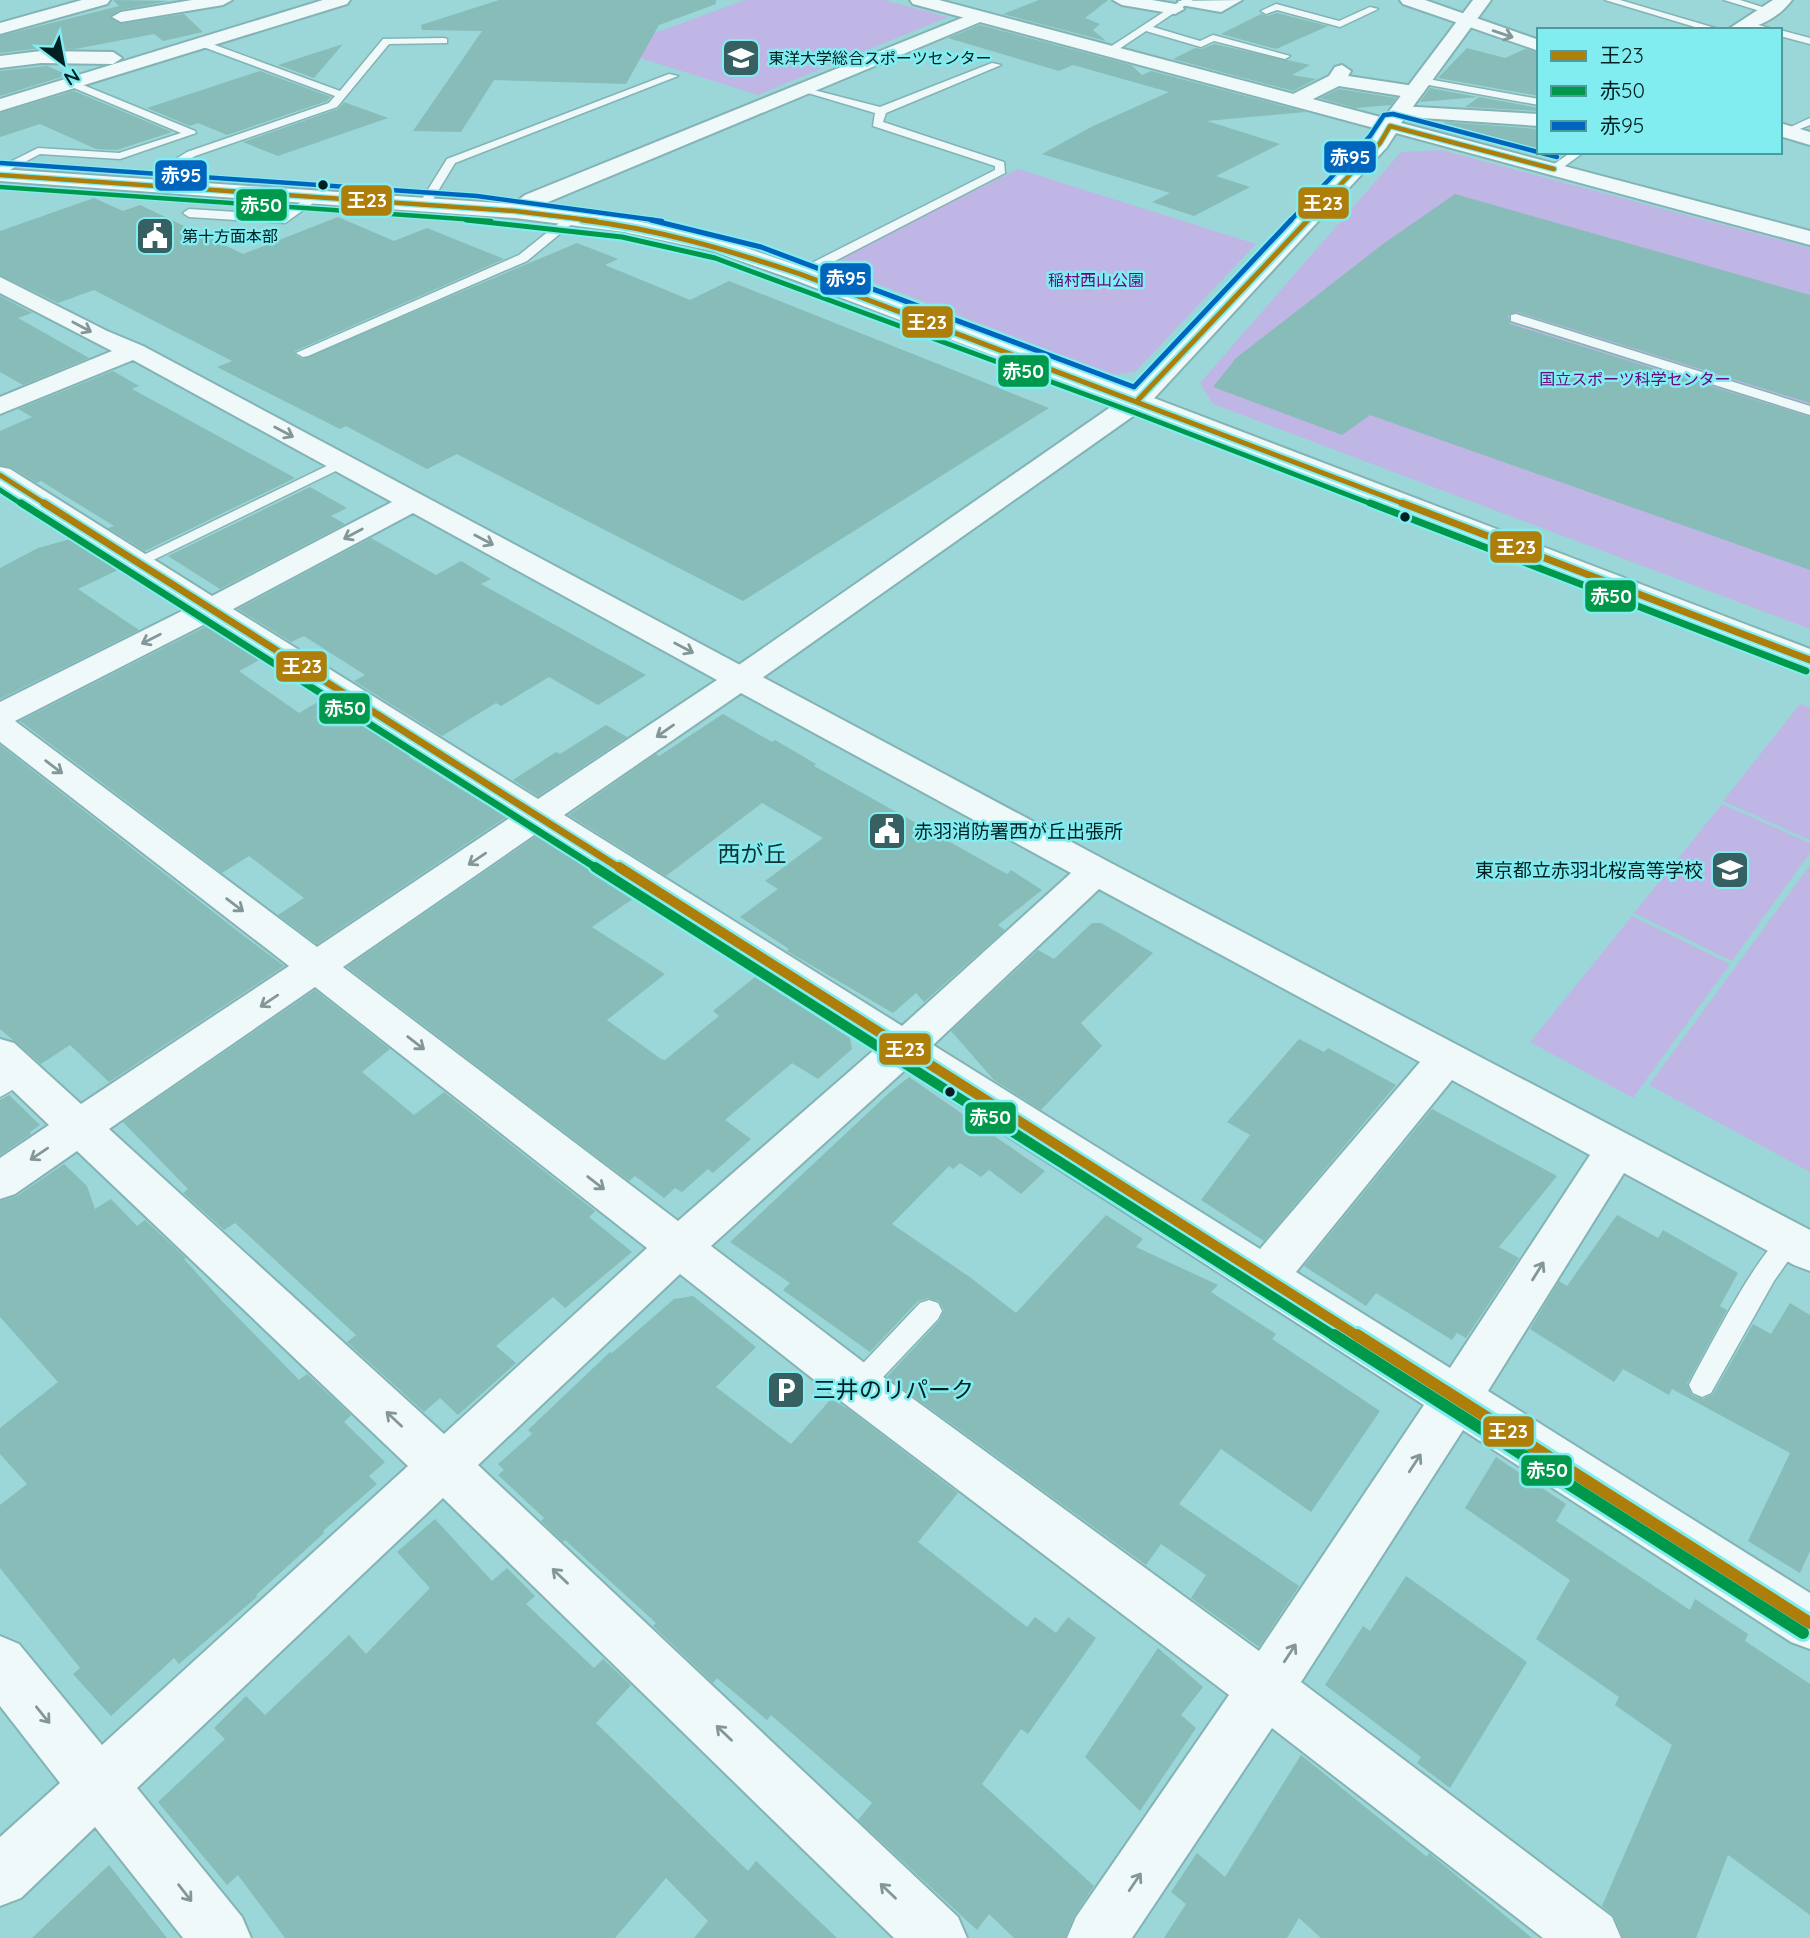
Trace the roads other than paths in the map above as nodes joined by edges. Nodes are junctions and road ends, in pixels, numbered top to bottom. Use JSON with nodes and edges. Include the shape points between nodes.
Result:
{"nodes":[{"id":1,"x":53,"y":0,"type":"edge"},
{"id":2,"x":79,"y":0,"type":"edge"},
{"id":3,"x":102,"y":0,"type":"edge"},
{"id":4,"x":223,"y":0,"type":"edge"},
{"id":5,"x":341,"y":0,"type":"edge"},
{"id":6,"x":919,"y":0,"type":"edge"},
{"id":7,"x":1122,"y":0,"type":"edge"},
{"id":8,"x":1233,"y":0,"type":"edge"},
{"id":9,"x":1409,"y":0,"type":"edge"},
{"id":10,"x":1482,"y":0,"type":"edge"},
{"id":11,"x":1610,"y":0,"type":"edge"},
{"id":12,"x":1729,"y":0,"type":"edge"},
{"id":13,"x":1183,"y":3,"type":"edge"},
{"id":14,"x":1776,"y":7,"type":"edge"},
{"id":15,"x":1373,"y":9,"type":"dead end"},
{"id":16,"x":1266,"y":11,"type":"dead end"},
{"id":17,"x":1798,"y":13,"type":"dead end"},
{"id":18,"x":979,"y":16,"type":"junction"},
{"id":19,"x":121,"y":17,"type":"junction"},
{"id":20,"x":1467,"y":22,"type":"junction"},
{"id":21,"x":1,"y":24,"type":"edge"},
{"id":22,"x":1741,"y":27,"type":"edge"},
{"id":23,"x":1710,"y":28,"type":"edge"},
{"id":24,"x":1146,"y":29,"type":"junction"},
{"id":25,"x":1782,"y":34,"type":"edge"},
{"id":26,"x":444,"y":41,"type":"dead end"},
{"id":27,"x":1810,"y":41,"type":"edge"},
{"id":28,"x":201,"y":43,"type":"junction"},
{"id":29,"x":1537,"y":46,"type":"edge"},
{"id":30,"x":153,"y":48,"type":"junction"},
{"id":31,"x":1109,"y":51,"type":"junction"},
{"id":32,"x":1285,"y":56,"type":"dead end"},
{"id":33,"x":41,"y":57,"type":"junction"},
{"id":34,"x":0,"y":62,"type":"edge"},
{"id":35,"x":996,"y":65,"type":"dead end"},
{"id":36,"x":673,"y":76,"type":"dead end"},
{"id":37,"x":71,"y":83,"type":"junction"},
{"id":38,"x":1418,"y":86,"type":"junction"},
{"id":39,"x":802,"y":88,"type":"junction"},
{"id":40,"x":342,"y":95,"type":"junction"},
{"id":41,"x":1296,"y":100,"type":"junction"},
{"id":42,"x":1537,"y":102,"type":"edge"},
{"id":43,"x":0,"y":105,"type":"edge"},
{"id":44,"x":881,"y":111,"type":"junction"},
{"id":45,"x":1394,"y":119,"type":"junction"},
{"id":46,"x":1537,"y":121,"type":"edge"},
{"id":47,"x":1810,"y":121,"type":"edge"},
{"id":48,"x":1783,"y":130,"type":"edge"},
{"id":49,"x":1810,"y":139,"type":"edge"},
{"id":50,"x":1574,"y":155,"type":"dead end"},
{"id":51,"x":1553,"y":169,"type":"junction"},
{"id":52,"x":0,"y":174,"type":"edge"},
{"id":53,"x":156,"y":186,"type":"junction"},
{"id":54,"x":317,"y":196,"type":"junction"},
{"id":55,"x":425,"y":204,"type":"junction"},
{"id":56,"x":515,"y":211,"type":"junction"},
{"id":57,"x":189,"y":213,"type":"dead end"},
{"id":58,"x":573,"y":218,"type":"junction"},
{"id":59,"x":1810,"y":238,"type":"edge"},
{"id":60,"x":800,"y":274,"type":"junction"},
{"id":61,"x":15,"y":300,"type":"edge"},
{"id":62,"x":1516,"y":318,"type":"dead end"},
{"id":63,"x":134,"y":351,"type":"junction"},
{"id":64,"x":303,"y":353,"type":"dead end"},
{"id":65,"x":1138,"y":401,"type":"junction"},
{"id":66,"x":0,"y":406,"type":"edge"},
{"id":67,"x":1810,"y":411,"type":"edge"},
{"id":68,"x":341,"y":463,"type":"junction"},
{"id":69,"x":0,"y":475,"type":"edge"},
{"id":70,"x":413,"y":502,"type":"junction"},
{"id":71,"x":137,"y":562,"type":"junction"},
{"id":72,"x":211,"y":609,"type":"junction"},
{"id":73,"x":1810,"y":660,"type":"edge"},
{"id":74,"x":741,"y":678,"type":"junction"},
{"id":75,"x":0,"y":715,"type":"edge"},
{"id":76,"x":0,"y":726,"type":"edge"},
{"id":77,"x":540,"y":816,"type":"junction"},
{"id":78,"x":1096,"y":872,"type":"junction"},
{"id":79,"x":318,"y":968,"type":"junction"},
{"id":80,"x":904,"y":1048,"type":"junction"},
{"id":81,"x":1447,"y":1058,"type":"junction"},
{"id":82,"x":7,"y":1072,"type":"edge"},
{"id":83,"x":80,"y":1126,"type":"junction"},
{"id":84,"x":1616,"y":1148,"type":"junction"},
{"id":85,"x":0,"y":1181,"type":"edge"},
{"id":86,"x":679,"y":1247,"type":"junction"},
{"id":87,"x":1800,"y":1247,"type":"edge"},
{"id":88,"x":1264,"y":1277,"type":"junction"},
{"id":89,"x":929,"y":1311,"type":"dead end"},
{"id":90,"x":1702,"y":1385,"type":"dead end"},
{"id":91,"x":858,"y":1386,"type":"junction"},
{"id":92,"x":1456,"y":1401,"type":"junction"},
{"id":93,"x":445,"y":1466,"type":"junction"},
{"id":94,"x":1810,"y":1623,"type":"edge"},
{"id":95,"x":0,"y":1662,"type":"edge"},
{"id":96,"x":1266,"y":1689,"type":"junction"},
{"id":97,"x":100,"y":1786,"type":"junction"},
{"id":98,"x":0,"y":1877,"type":"edge"},
{"id":99,"x":220,"y":1938,"type":"edge"},
{"id":100,"x":937,"y":1938,"type":"edge"},
{"id":101,"x":1097,"y":1938,"type":"edge"},
{"id":102,"x":1591,"y":1938,"type":"edge"}],
"edges":[{"from":1,"to":21,"type":"street"},
{"from":2,"to":21,"type":"street"},
{"from":3,"to":19,"type":"street"},
{"from":3,"to":21,"type":"street"},
{"from":4,"to":19,"type":"street"},
{"from":5,"to":28,"type":"street"},
{"from":6,"to":18,"type":"street"},
{"from":7,"to":13,"type":"street"},
{"from":8,"to":13,"type":"street","via":[[1221,7]]},
{"from":9,"to":20,"type":"street"},
{"from":10,"to":20,"type":"street"},
{"from":11,"to":23,"type":"lane"},
{"from":12,"to":14,"type":"lane"},
{"from":13,"to":24,"type":"lane"},
{"from":14,"to":17,"type":"street"},
{"from":14,"to":22,"type":"street"},
{"from":15,"to":16,"type":"lane","via":[[1340,24],[1276,7]]},
{"from":18,"to":31,"type":"street"},
{"from":18,"to":39,"type":"street"},
{"from":19,"to":30,"type":"street"},
{"from":20,"to":29,"type":"street","one_way":true},
{"from":20,"to":38,"type":"street"},
{"from":21,"to":33,"type":"street"},
{"from":24,"to":31,"type":"lane"},
{"from":24,"to":32,"type":"lane","via":[[1201,44],[1213,38]]},
{"from":25,"to":27,"type":"lane"},
{"from":26,"to":40,"type":"lane","via":[[386,41]]},
{"from":28,"to":30,"type":"street"},
{"from":28,"to":40,"type":"lane"},
{"from":30,"to":33,"type":"street"},
{"from":30,"to":37,"type":"street"},
{"from":31,"to":41,"type":"street"},
{"from":33,"to":34,"type":"street"},
{"from":35,"to":44,"type":"lane"},
{"from":36,"to":55,"type":"lane","via":[[451,161]]},
{"from":37,"to":43,"type":"street"},
{"from":37,"to":52,"type":"lane","via":[[191,132],[120,156],[38,151]]},
{"from":38,"to":41,"type":"street","via":[[1339,75]]},
{"from":38,"to":42,"type":"lane"},
{"from":38,"to":45,"type":"street"},
{"from":39,"to":44,"type":"lane"},
{"from":39,"to":56,"type":"street"},
{"from":40,"to":53,"type":"lane","via":[[333,105],[191,154]]},
{"from":41,"to":45,"type":"street"},
{"from":44,"to":60,"type":"lane","via":[[877,124],[1000,164],[1001,171]]},
{"from":45,"to":46,"type":"street"},
{"from":45,"to":51,"type":"street"},
{"from":45,"to":65,"type":"street","via":[[1380,142]]},
{"from":47,"to":48,"type":"lane"},
{"from":48,"to":49,"type":"street"},
{"from":50,"to":51,"type":"lane"},
{"from":51,"to":59,"type":"street"},
{"from":52,"to":53,"type":"street"},
{"from":53,"to":54,"type":"street"},
{"from":54,"to":55,"type":"street"},
{"from":54,"to":57,"type":"lane","via":[[285,219]]},
{"from":55,"to":56,"type":"street"},
{"from":56,"to":58,"type":"street"},
{"from":58,"to":60,"type":"street","via":[[718,246]]},
{"from":58,"to":64,"type":"lane","via":[[523,258]]},
{"from":60,"to":65,"type":"street"},
{"from":61,"to":63,"type":"street","one_way":true},
{"from":62,"to":67,"type":"lane"},
{"from":63,"to":66,"type":"street"},
{"from":63,"to":68,"type":"street","one_way":true},
{"from":65,"to":73,"type":"street"},
{"from":65,"to":74,"type":"street"},
{"from":68,"to":70,"type":"street"},
{"from":68,"to":71,"type":"lane"},
{"from":69,"to":71,"type":"street"},
{"from":70,"to":72,"type":"street","one_way":true},
{"from":70,"to":74,"type":"street","one_way":true},
{"from":71,"to":72,"type":"street"},
{"from":72,"to":75,"type":"street","one_way":true},
{"from":72,"to":77,"type":"street"},
{"from":74,"to":77,"type":"street","one_way":true},
{"from":74,"to":78,"type":"street"},
{"from":76,"to":79,"type":"street","one_way":true},
{"from":77,"to":79,"type":"street","one_way":true},
{"from":77,"to":80,"type":"street"},
{"from":78,"to":80,"type":"street"},
{"from":78,"to":81,"type":"street"},
{"from":79,"to":83,"type":"street","one_way":true},
{"from":79,"to":86,"type":"street","one_way":true},
{"from":80,"to":86,"type":"street"},
{"from":80,"to":88,"type":"street"},
{"from":81,"to":84,"type":"street"},
{"from":81,"to":88,"type":"street"},
{"from":82,"to":83,"type":"street"},
{"from":83,"to":85,"type":"street","one_way":true},
{"from":93,"to":83,"type":"street","one_way":true},
{"from":84,"to":87,"type":"street"},
{"from":92,"to":84,"type":"street","one_way":true},
{"from":86,"to":91,"type":"street"},
{"from":86,"to":93,"type":"street"},
{"from":87,"to":90,"type":"lane","via":[[1765,1274]]},
{"from":88,"to":92,"type":"street"},
{"from":89,"to":91,"type":"lane"},
{"from":91,"to":96,"type":"street"},
{"from":92,"to":94,"type":"street"},
{"from":96,"to":92,"type":"street","one_way":true},
{"from":93,"to":97,"type":"street"},
{"from":100,"to":93,"type":"street","one_way":true},
{"from":95,"to":97,"type":"street","one_way":true},
{"from":101,"to":96,"type":"street","one_way":true},
{"from":96,"to":102,"type":"street"},
{"from":97,"to":98,"type":"street"},
{"from":97,"to":99,"type":"street","one_way":true}]}
